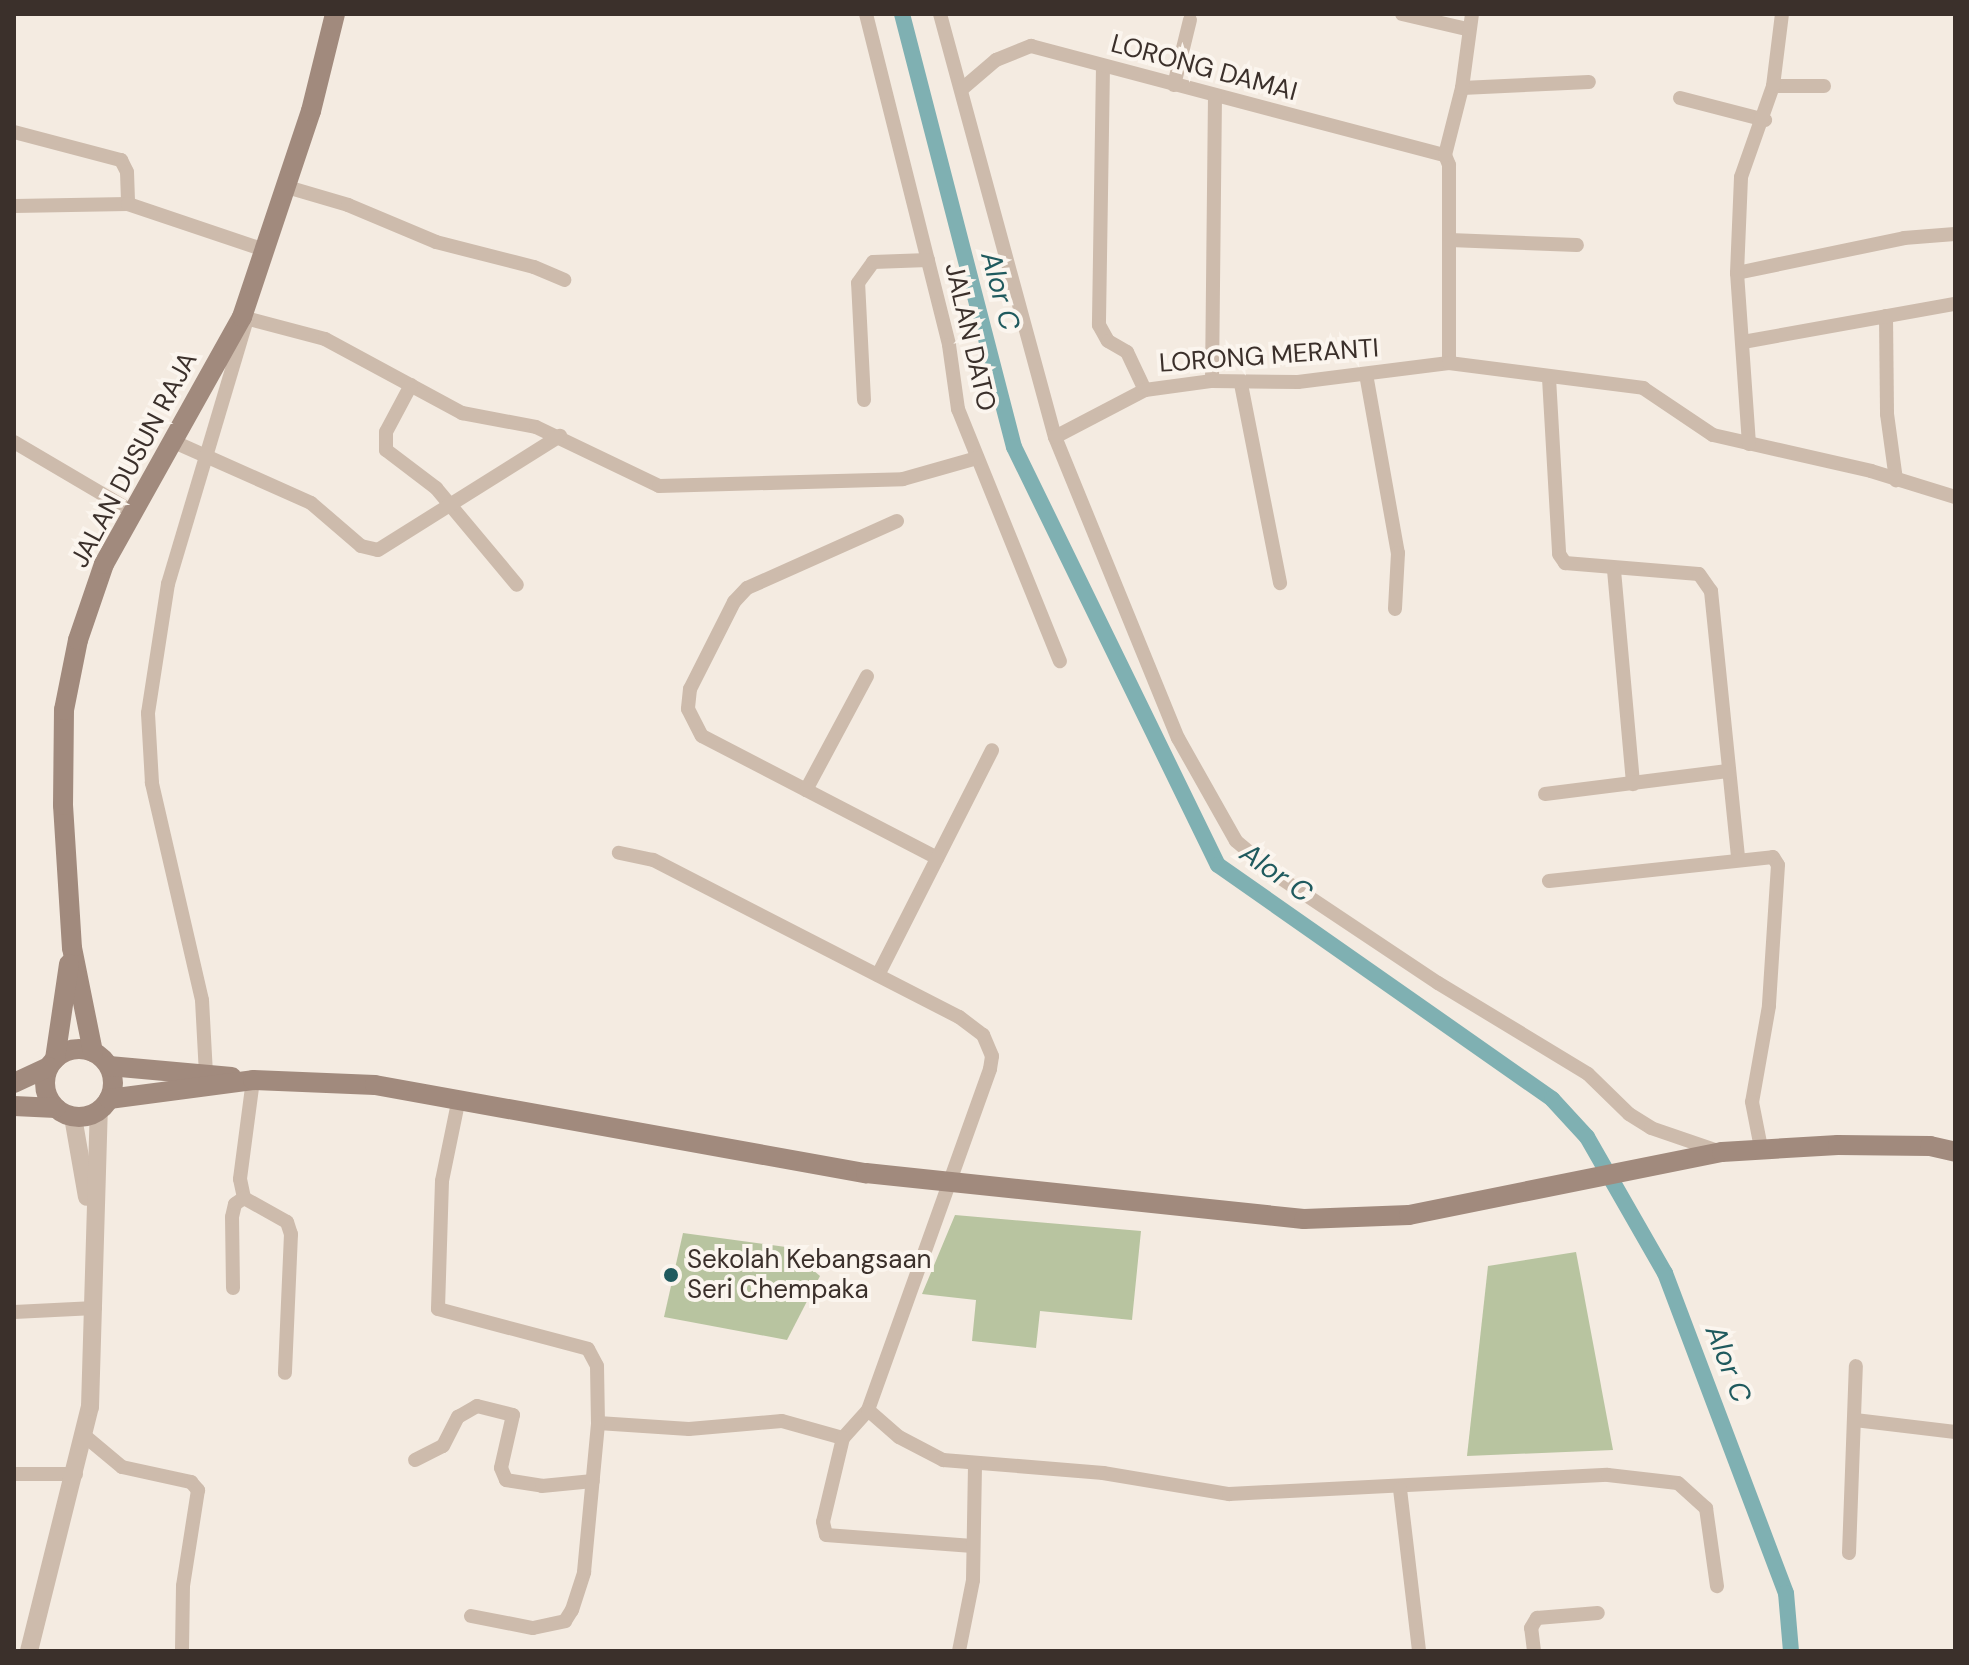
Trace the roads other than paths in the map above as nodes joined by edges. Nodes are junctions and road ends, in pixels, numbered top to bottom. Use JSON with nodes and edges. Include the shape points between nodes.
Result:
{"nodes":[{"id":1,"x":335,"y":14,"type":"edge"},
{"id":2,"x":866,"y":14,"type":"edge"},
{"id":3,"x":940,"y":14,"type":"edge"},
{"id":4,"x":1402,"y":14,"type":"edge"},
{"id":5,"x":1472,"y":14,"type":"edge"},
{"id":6,"x":1782,"y":14,"type":"edge"},
{"id":7,"x":1190,"y":20,"type":"dead end"},
{"id":8,"x":1467,"y":29,"type":"junction"},
{"id":9,"x":1103,"y":66,"type":"junction"},
{"id":10,"x":1589,"y":82,"type":"dead end"},
{"id":11,"x":1174,"y":85,"type":"junction"},
{"id":12,"x":1773,"y":86,"type":"junction"},
{"id":13,"x":1824,"y":86,"type":"dead end"},
{"id":14,"x":1462,"y":88,"type":"junction"},
{"id":15,"x":962,"y":89,"type":"junction"},
{"id":16,"x":1215,"y":96,"type":"junction"},
{"id":17,"x":1680,"y":98,"type":"dead end"},
{"id":18,"x":1765,"y":120,"type":"junction"},
{"id":19,"x":14,"y":132,"type":"edge"},
{"id":20,"x":1445,"y":155,"type":"junction"},
{"id":21,"x":287,"y":187,"type":"junction"},
{"id":22,"x":128,"y":204,"type":"junction"},
{"id":23,"x":14,"y":206,"type":"edge"},
{"id":24,"x":1955,"y":234,"type":"edge"},
{"id":25,"x":1450,"y":240,"type":"junction"},
{"id":26,"x":1577,"y":245,"type":"dead end"},
{"id":27,"x":262,"y":249,"type":"junction"},
{"id":28,"x":928,"y":260,"type":"junction"},
{"id":29,"x":1737,"y":273,"type":"junction"},
{"id":30,"x":564,"y":280,"type":"dead end"},
{"id":31,"x":1955,"y":304,"type":"edge"},
{"id":32,"x":1886,"y":316,"type":"junction"},
{"id":33,"x":245,"y":317,"type":"junction"},
{"id":34,"x":1743,"y":342,"type":"junction"},
{"id":35,"x":1449,"y":363,"type":"junction"},
{"id":36,"x":1366,"y":374,"type":"junction"},
{"id":37,"x":1549,"y":378,"type":"junction"},
{"id":38,"x":1212,"y":381,"type":"junction"},
{"id":39,"x":1241,"y":384,"type":"junction"},
{"id":40,"x":411,"y":385,"type":"junction"},
{"id":41,"x":1145,"y":390,"type":"junction"},
{"id":42,"x":864,"y":400,"type":"dead end"},
{"id":43,"x":560,"y":436,"type":"junction"},
{"id":44,"x":1055,"y":437,"type":"junction"},
{"id":45,"x":172,"y":441,"type":"junction"},
{"id":46,"x":14,"y":442,"type":"edge"},
{"id":47,"x":1749,"y":444,"type":"junction"},
{"id":48,"x":205,"y":456,"type":"junction"},
{"id":49,"x":977,"y":458,"type":"junction"},
{"id":50,"x":1896,"y":480,"type":"junction"},
{"id":51,"x":1955,"y":497,"type":"edge"},
{"id":52,"x":453,"y":508,"type":"junction"},
{"id":53,"x":133,"y":512,"type":"junction"},
{"id":54,"x":897,"y":521,"type":"dead end"},
{"id":55,"x":1614,"y":570,"type":"junction"},
{"id":56,"x":1280,"y":583,"type":"dead end"},
{"id":57,"x":517,"y":585,"type":"dead end"},
{"id":58,"x":1395,"y":609,"type":"dead end"},
{"id":59,"x":1060,"y":661,"type":"dead end"},
{"id":60,"x":867,"y":676,"type":"dead end"},
{"id":61,"x":992,"y":750,"type":"dead end"},
{"id":62,"x":1728,"y":771,"type":"junction"},
{"id":63,"x":1633,"y":784,"type":"junction"},
{"id":64,"x":806,"y":790,"type":"junction"},
{"id":65,"x":1545,"y":794,"type":"dead end"},
{"id":66,"x":619,"y":853,"type":"dead end"},
{"id":67,"x":937,"y":858,"type":"junction"},
{"id":68,"x":1738,"y":858,"type":"junction"},
{"id":69,"x":1549,"y":881,"type":"dead end"},
{"id":70,"x":72,"y":948,"type":"junction"},
{"id":71,"x":878,"y":975,"type":"junction"},
{"id":72,"x":101,"y":1059,"type":"junction"},
{"id":73,"x":52,"y":1063,"type":"junction"},
{"id":74,"x":206,"y":1074,"type":"junction"},
{"id":75,"x":253,"y":1080,"type":"junction"},
{"id":76,"x":14,"y":1083,"type":"edge"},
{"id":77,"x":459,"y":1098,"type":"junction"},
{"id":78,"x":104,"y":1105,"type":"junction"},
{"id":79,"x":14,"y":1106,"type":"edge"},
{"id":80,"x":64,"y":1112,"type":"junction"},
{"id":81,"x":1955,"y":1138,"type":"edge"},
{"id":82,"x":1930,"y":1146,"type":"junction"},
{"id":83,"x":1761,"y":1148,"type":"junction"},
{"id":84,"x":1722,"y":1152,"type":"junction"},
{"id":85,"x":1955,"y":1152,"type":"edge"},
{"id":86,"x":945,"y":1184,"type":"junction"},
{"id":87,"x":244,"y":1198,"type":"junction"},
{"id":88,"x":94,"y":1243,"type":"junction"},
{"id":89,"x":233,"y":1288,"type":"dead end"},
{"id":90,"x":95,"y":1308,"type":"junction"},
{"id":91,"x":14,"y":1312,"type":"edge"},
{"id":92,"x":1856,"y":1366,"type":"dead end"},
{"id":93,"x":285,"y":1373,"type":"dead end"},
{"id":94,"x":868,"y":1410,"type":"junction"},
{"id":95,"x":1855,"y":1420,"type":"junction"},
{"id":96,"x":598,"y":1423,"type":"junction"},
{"id":97,"x":1955,"y":1432,"type":"edge"},
{"id":98,"x":86,"y":1437,"type":"junction"},
{"id":99,"x":843,"y":1438,"type":"junction"},
{"id":100,"x":415,"y":1460,"type":"dead end"},
{"id":101,"x":975,"y":1464,"type":"junction"},
{"id":102,"x":14,"y":1474,"type":"edge"},
{"id":103,"x":76,"y":1474,"type":"junction"},
{"id":104,"x":593,"y":1481,"type":"junction"},
{"id":105,"x":1400,"y":1489,"type":"junction"},
{"id":106,"x":973,"y":1546,"type":"junction"},
{"id":107,"x":1849,"y":1553,"type":"dead end"},
{"id":108,"x":1717,"y":1586,"type":"dead end"},
{"id":109,"x":1598,"y":1613,"type":"dead end"},
{"id":110,"x":471,"y":1616,"type":"dead end"},
{"id":111,"x":29,"y":1651,"type":"edge"},
{"id":112,"x":182,"y":1651,"type":"edge"},
{"id":113,"x":959,"y":1651,"type":"edge"},
{"id":114,"x":1419,"y":1651,"type":"edge"},
{"id":115,"x":1534,"y":1651,"type":"edge"}],
"edges":[{"from":1,"to":21,"type":"main road","name":"JALAN DUSUN RAJA"},
{"from":2,"to":28,"type":"street","name":"JALAN DATO"},
{"from":3,"to":15,"type":"street"},
{"from":4,"to":8,"type":"street"},
{"from":5,"to":8,"type":"street"},
{"from":6,"to":12,"type":"street"},
{"from":7,"to":11,"type":"street"},
{"from":8,"to":14,"type":"street"},
{"from":9,"to":11,"type":"street","name":"LORONG DAMAI"},
{"from":9,"to":15,"type":"street","name":"LORONG DAMAI","via":[[1031,46],[996,60]]},
{"from":9,"to":41,"type":"street","via":[[1099,325],[1108,341],[1127,352]]},
{"from":10,"to":14,"type":"street"},
{"from":11,"to":16,"type":"street","name":"LORONG DAMAI"},
{"from":12,"to":13,"type":"street"},
{"from":12,"to":18,"type":"street"},
{"from":14,"to":20,"type":"street"},
{"from":15,"to":44,"type":"street"},
{"from":16,"to":20,"type":"street","name":"LORONG DAMAI"},
{"from":16,"to":38,"type":"street"},
{"from":17,"to":18,"type":"street"},
{"from":18,"to":29,"type":"street","via":[[1741,177]]},
{"from":19,"to":22,"type":"street","via":[[121,160],[127,172]]},
{"from":20,"to":25,"type":"street"},
{"from":21,"to":27,"type":"main road","name":"JALAN DUSUN RAJA"},
{"from":21,"to":30,"type":"street","via":[[348,205],[436,242]]},
{"from":22,"to":23,"type":"street"},
{"from":22,"to":27,"type":"street"},
{"from":24,"to":29,"type":"street","via":[[1904,238]]},
{"from":25,"to":26,"type":"street"},
{"from":25,"to":35,"type":"street"},
{"from":27,"to":33,"type":"main road","name":"JALAN DUSUN RAJA"},
{"from":28,"to":42,"type":"street","via":[[873,262],[858,283]]},
{"from":28,"to":49,"type":"street","name":"JALAN DATO","via":[[958,409]]},
{"from":29,"to":34,"type":"street"},
{"from":31,"to":32,"type":"street"},
{"from":32,"to":34,"type":"street"},
{"from":32,"to":50,"type":"street","via":[[1887,414]]},
{"from":33,"to":40,"type":"street","via":[[325,339]]},
{"from":33,"to":45,"type":"main road","name":"JALAN DUSUN RAJA"},
{"from":33,"to":48,"type":"street"},
{"from":34,"to":47,"type":"street"},
{"from":35,"to":36,"type":"street","name":"LORONG MERANTI"},
{"from":35,"to":37,"type":"street","name":"LORONG MERANTI"},
{"from":36,"to":39,"type":"street","name":"LORONG MERANTI"},
{"from":36,"to":58,"type":"street","via":[[1398,553]]},
{"from":37,"to":47,"type":"street","name":"LORONG MERANTI","via":[[1643,388],[1713,435]]},
{"from":37,"to":55,"type":"street","via":[[1559,554],[1565,563],[1580,568]]},
{"from":38,"to":39,"type":"street","name":"LORONG MERANTI"},
{"from":38,"to":41,"type":"street","name":"LORONG MERANTI"},
{"from":39,"to":56,"type":"street"},
{"from":40,"to":43,"type":"street","via":[[462,413],[516,421]]},
{"from":40,"to":52,"type":"street","via":[[386,432],[386,450]]},
{"from":41,"to":44,"type":"street","name":"LORONG MERANTI"},
{"from":43,"to":49,"type":"street","via":[[642,480],[667,486],[903,479]]},
{"from":43,"to":52,"type":"street"},
{"from":44,"to":84,"type":"street","via":[[1178,738],[1236,841],[1279,877],[1438,983],[1588,1074],[1629,1114],[1651,1128]]},
{"from":45,"to":48,"type":"street"},
{"from":45,"to":53,"type":"main road","name":"JALAN DUSUN RAJA"},
{"from":46,"to":53,"type":"street"},
{"from":47,"to":50,"type":"street","name":"LORONG MERANTI"},
{"from":48,"to":52,"type":"street","via":[[311,503],[370,550],[388,547]]},
{"from":48,"to":74,"type":"street","via":[[165,599],[148,713],[152,783],[202,1000]]},
{"from":49,"to":59,"type":"street","name":"JALAN DATO"},
{"from":50,"to":51,"type":"street","name":"LORONG MERANTI"},
{"from":52,"to":57,"type":"street"},
{"from":53,"to":70,"type":"main road","name":"JALAN DUSUN RAJA","via":[[88,605],[64,710]]},
{"from":54,"to":64,"type":"street","via":[[747,588],[734,602],[690,689],[688,709],[702,736]]},
{"from":55,"to":62,"type":"street","via":[[1687,572],[1707,581],[1716,613]]},
{"from":55,"to":63,"type":"street"},
{"from":60,"to":64,"type":"street"},
{"from":61,"to":67,"type":"street"},
{"from":62,"to":63,"type":"street"},
{"from":62,"to":68,"type":"street"},
{"from":63,"to":65,"type":"street"},
{"from":64,"to":67,"type":"street"},
{"from":66,"to":71,"type":"street","via":[[653,860]]},
{"from":67,"to":71,"type":"street"},
{"from":68,"to":69,"type":"street"},
{"from":68,"to":83,"type":"street","via":[[1773,857],[1778,865],[1769,1006],[1752,1102]]},
{"from":70,"to":72,"type":"main road","name":"JALAN DUSUN RAJA"},
{"from":70,"to":73,"type":"main road","name":"JALAN DUSUN RAJA"},
{"from":71,"to":86,"type":"street","via":[[959,1017],[983,1035],[992,1056]]},
{"from":72,"to":73,"type":"main road","via":[[73,1050]]},
{"from":72,"to":74,"type":"main road"},
{"from":72,"to":78,"type":"main road"},
{"from":73,"to":76,"type":"main road"},
{"from":73,"to":80,"type":"main road","via":[[46,1093]]},
{"from":74,"to":75,"type":"main road"},
{"from":75,"to":77,"type":"main road","via":[[362,1084]]},
{"from":75,"to":78,"type":"main road"},
{"from":75,"to":87,"type":"street","via":[[240,1179]]},
{"from":77,"to":86,"type":"main road"},
{"from":77,"to":96,"type":"street","via":[[441,1193],[438,1309],[588,1349],[597,1366]]},
{"from":78,"to":80,"type":"main road"},
{"from":78,"to":88,"type":"street"},
{"from":79,"to":80,"type":"main road"},
{"from":80,"to":88,"type":"street"},
{"from":81,"to":82,"type":"main road"},
{"from":82,"to":83,"type":"main road"},
{"from":82,"to":85,"type":"main road"},
{"from":83,"to":84,"type":"main road"},
{"from":84,"to":86,"type":"main road","via":[[1409,1215],[1339,1220]]},
{"from":86,"to":94,"type":"street"},
{"from":87,"to":89,"type":"street","via":[[235,1204],[232,1217]]},
{"from":87,"to":93,"type":"street","via":[[287,1222],[291,1234]]},
{"from":88,"to":90,"type":"street"},
{"from":90,"to":91,"type":"street"},
{"from":90,"to":98,"type":"street"},
{"from":92,"to":95,"type":"street"},
{"from":94,"to":99,"type":"street"},
{"from":94,"to":101,"type":"street","via":[[919,1450]]},
{"from":95,"to":97,"type":"street"},
{"from":95,"to":107,"type":"street"},
{"from":96,"to":99,"type":"street","via":[[689,1429],[782,1421]]},
{"from":96,"to":104,"type":"street"},
{"from":98,"to":103,"type":"street"},
{"from":98,"to":112,"type":"street","via":[[122,1467],[196,1485],[199,1496],[183,1586]]},
{"from":99,"to":106,"type":"street","via":[[823,1522],[826,1535]]},
{"from":100,"to":104,"type":"street","via":[[443,1446],[460,1415],[477,1406],[513,1415],[501,1468],[506,1480],[542,1486]]},
{"from":101,"to":105,"type":"street","via":[[1103,1473],[1229,1494]]},
{"from":101,"to":106,"type":"street"},
{"from":102,"to":103,"type":"street"},
{"from":103,"to":111,"type":"street"},
{"from":104,"to":110,"type":"street","via":[[584,1572],[565,1621],[533,1628]]},
{"from":105,"to":108,"type":"street","via":[[1608,1475],[1678,1483],[1706,1508]]},
{"from":105,"to":114,"type":"street"},
{"from":106,"to":113,"type":"street"},
{"from":109,"to":115,"type":"street","via":[[1537,1618],[1531,1628]]}]}
